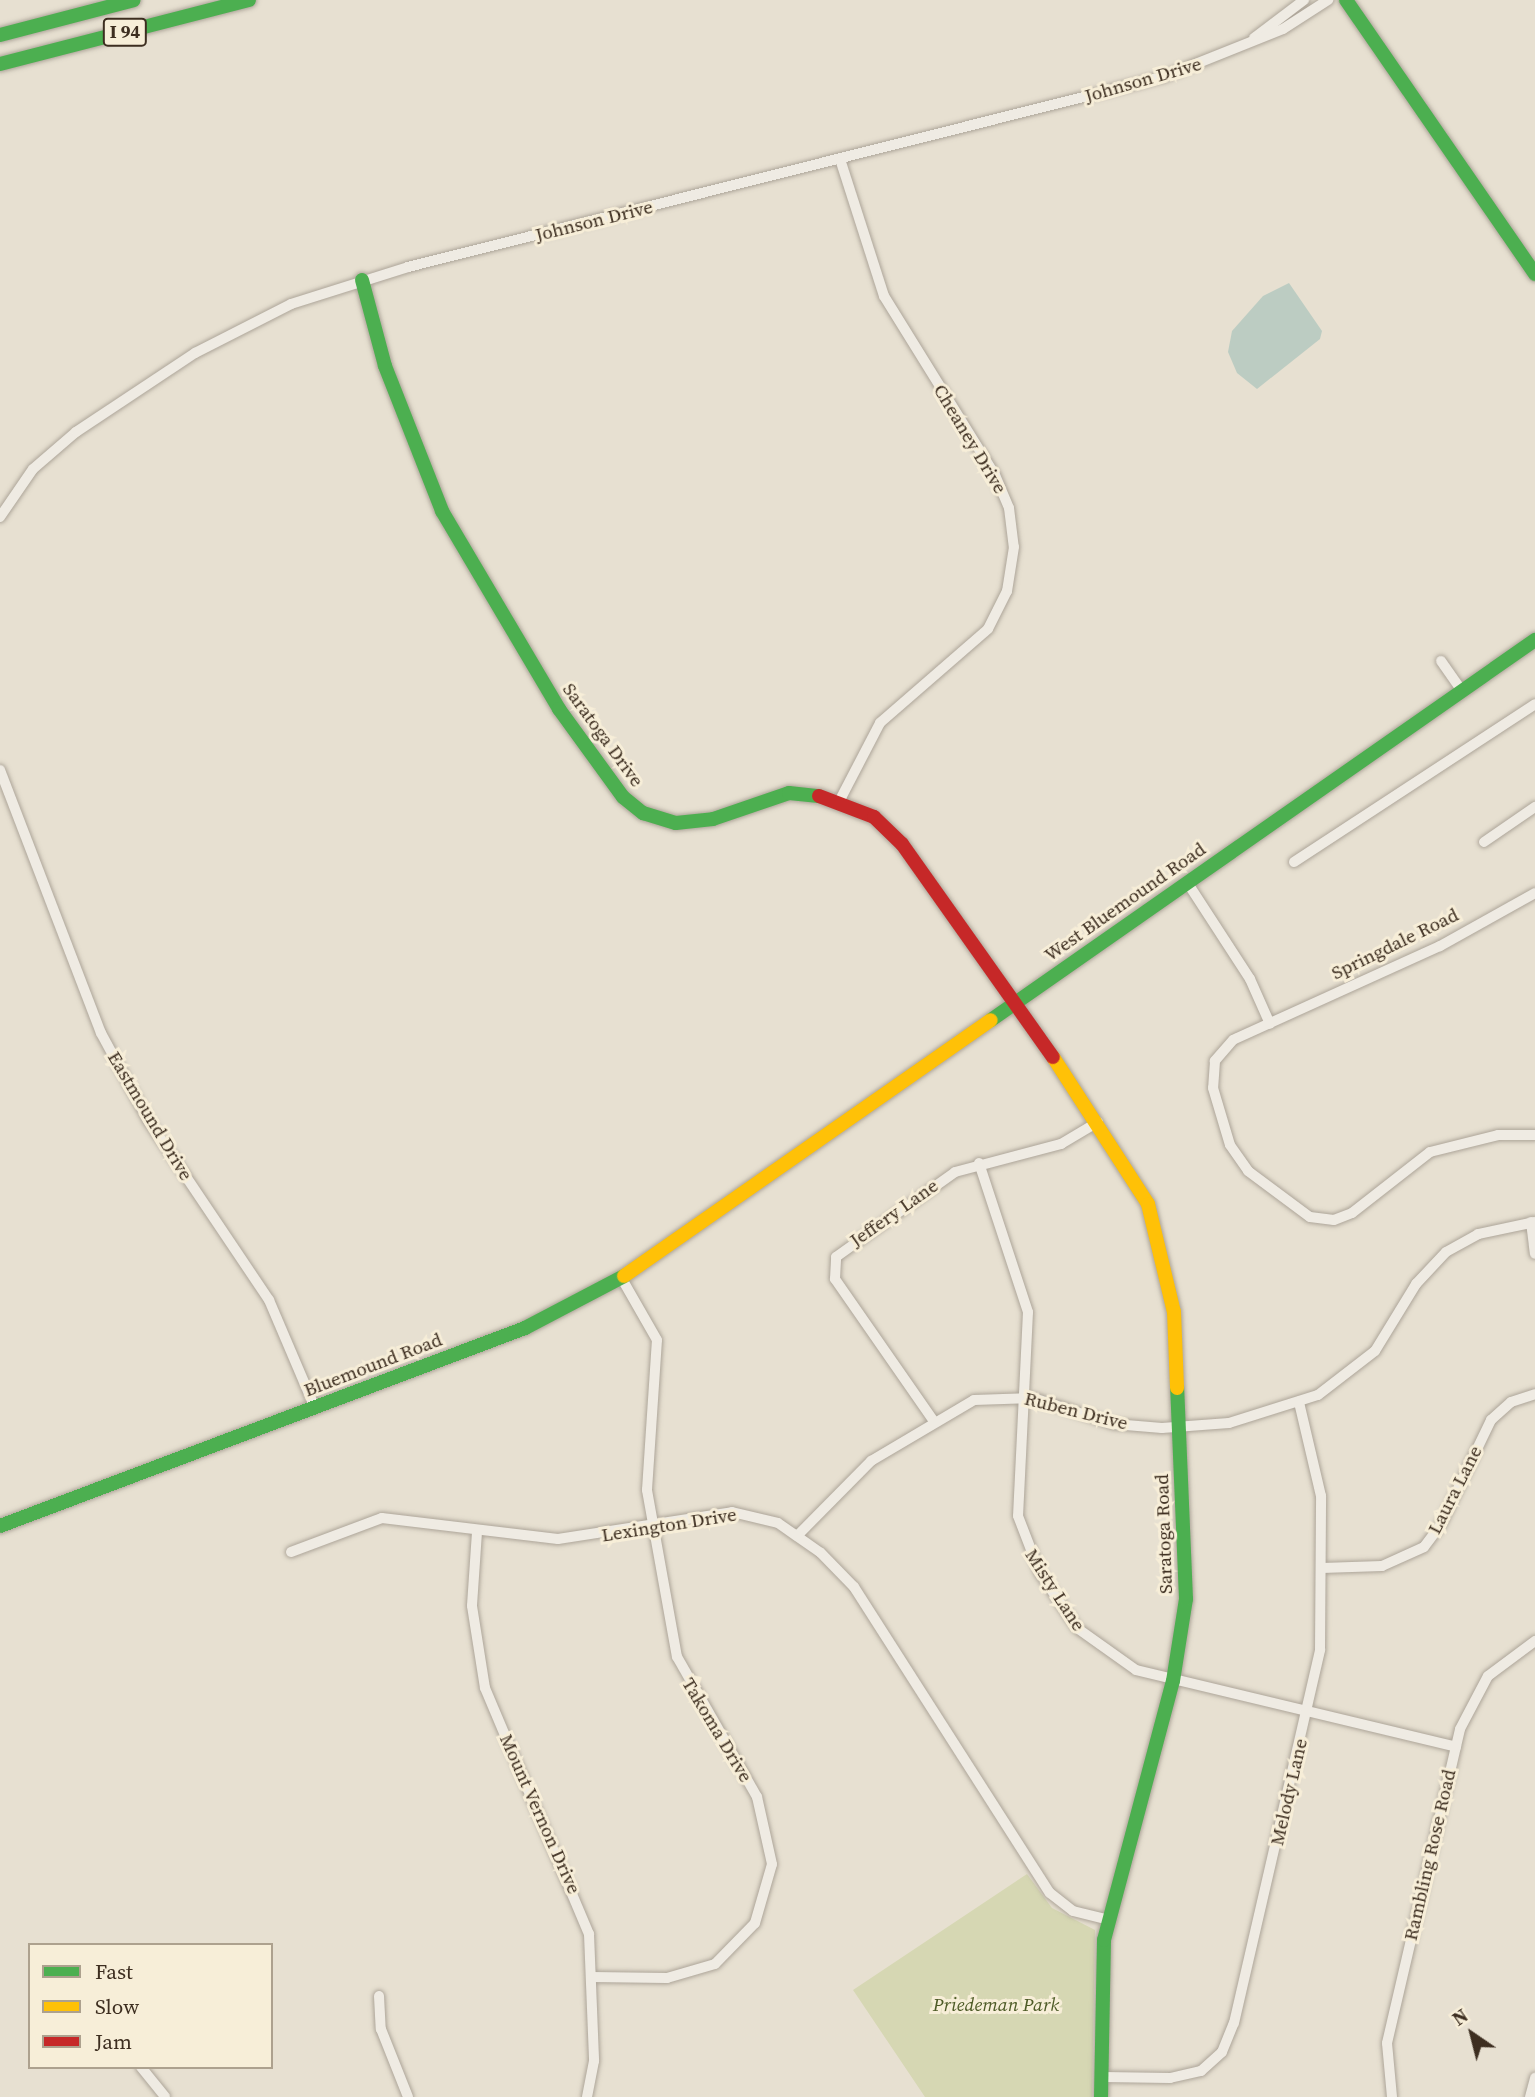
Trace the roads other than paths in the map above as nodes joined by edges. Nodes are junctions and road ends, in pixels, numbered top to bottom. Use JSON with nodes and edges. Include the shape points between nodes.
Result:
{"nodes":[{"id":1,"x":134,"y":0,"type":"edge"},
{"id":2,"x":249,"y":0,"type":"edge"},
{"id":3,"x":1304,"y":0,"type":"edge"},
{"id":4,"x":1328,"y":0,"type":"edge"},
{"id":5,"x":1346,"y":0,"type":"edge"},
{"id":6,"x":0,"y":34,"type":"edge"},
{"id":7,"x":1250,"y":43,"type":"junction"},
{"id":8,"x":0,"y":64,"type":"edge"},
{"id":9,"x":840,"y":159,"type":"junction"},
{"id":10,"x":1535,"y":274,"type":"edge"},
{"id":11,"x":362,"y":280,"type":"junction"},
{"id":12,"x":0,"y":517,"type":"edge"},
{"id":13,"x":1535,"y":640,"type":"edge"},
{"id":14,"x":1441,"y":661,"type":"dead end"},
{"id":15,"x":1462,"y":691,"type":"junction"},
{"id":16,"x":1535,"y":704,"type":"edge"},
{"id":17,"x":0,"y":770,"type":"edge"},
{"id":18,"x":840,"y":800,"type":"junction"},
{"id":19,"x":1535,"y":807,"type":"edge"},
{"id":20,"x":1484,"y":842,"type":"dead end"},
{"id":21,"x":1294,"y":862,"type":"dead end"},
{"id":22,"x":1186,"y":882,"type":"junction"},
{"id":23,"x":1535,"y":893,"type":"edge"},
{"id":24,"x":1014,"y":1004,"type":"junction"},
{"id":25,"x":1270,"y":1024,"type":"junction"},
{"id":26,"x":1098,"y":1122,"type":"junction"},
{"id":27,"x":1535,"y":1135,"type":"edge"},
{"id":28,"x":979,"y":1163,"type":"junction"},
{"id":29,"x":739,"y":1198,"type":"joint"},
{"id":30,"x":1533,"y":1222,"type":"edge"},
{"id":31,"x":1535,"y":1254,"type":"edge"},
{"id":32,"x":622,"y":1279,"type":"junction"},
{"id":33,"x":1535,"y":1394,"type":"edge"},
{"id":34,"x":1024,"y":1396,"type":"junction"},
{"id":35,"x":1299,"y":1402,"type":"junction"},
{"id":36,"x":315,"y":1408,"type":"junction"},
{"id":37,"x":933,"y":1420,"type":"junction"},
{"id":38,"x":1179,"y":1427,"type":"junction"},
{"id":39,"x":0,"y":1526,"type":"edge"},
{"id":40,"x":652,"y":1526,"type":"junction"},
{"id":41,"x":477,"y":1532,"type":"junction"},
{"id":42,"x":798,"y":1535,"type":"junction"},
{"id":43,"x":291,"y":1552,"type":"dead end"},
{"id":44,"x":1322,"y":1568,"type":"junction"},
{"id":45,"x":1535,"y":1641,"type":"edge"},
{"id":46,"x":1173,"y":1681,"type":"junction"},
{"id":47,"x":1308,"y":1712,"type":"junction"},
{"id":48,"x":1456,"y":1747,"type":"junction"},
{"id":49,"x":1108,"y":1920,"type":"junction"},
{"id":50,"x":592,"y":1977,"type":"junction"},
{"id":51,"x":379,"y":1996,"type":"dead end"},
{"id":52,"x":143,"y":2069,"type":"edge"},
{"id":53,"x":1103,"y":2077,"type":"junction"},
{"id":54,"x":1535,"y":2078,"type":"edge"},
{"id":55,"x":165,"y":2097,"type":"edge"},
{"id":56,"x":408,"y":2097,"type":"edge"},
{"id":57,"x":587,"y":2097,"type":"edge"},
{"id":58,"x":1101,"y":2097,"type":"edge"},
{"id":59,"x":1392,"y":2097,"type":"edge"},
{"id":60,"x":1531,"y":2097,"type":"edge"}],
"edges":[{"from":1,"to":6,"type":"main road","number":"I 94"},
{"from":2,"to":8,"type":"main road","number":"I 94"},
{"from":3,"to":7,"type":"street","name":"Johnson Drive"},
{"from":4,"to":7,"type":"street","name":"Johnson Drive"},
{"from":5,"to":10,"type":"main road"},
{"from":7,"to":9,"type":"street","name":"Johnson Drive","via":[[1163,77]]},
{"from":9,"to":11,"type":"street","name":"Johnson Drive"},
{"from":9,"to":18,"type":"street","name":"Cheaney Drive","via":[[884,296],[997,479],[1014,547],[1007,591],[988,629],[880,723]]},
{"from":11,"to":12,"type":"street","name":"Johnson Drive","via":[[250,323],[159,375],[55,448]]},
{"from":11,"to":18,"type":"main road","name":"Saratoga Drive","via":[[385,366],[442,511],[559,709],[623,797],[657,819],[692,824],[772,795]]},
{"from":13,"to":15,"type":"main road","name":"West Bluemound Road"},
{"from":14,"to":15,"type":"street"},
{"from":15,"to":22,"type":"main road","name":"West Bluemound Road"},
{"from":16,"to":21,"type":"street"},
{"from":17,"to":36,"type":"street","name":"Eastmound Drive","via":[[100,1033],[141,1109],[269,1300]]},
{"from":18,"to":24,"type":"main road","name":"Saratoga Drive","via":[[874,817],[902,845]]},
{"from":19,"to":20,"type":"street"},
{"from":22,"to":24,"type":"main road","name":"West Bluemound Road"},
{"from":22,"to":25,"type":"street","via":[[1250,979]]},
{"from":23,"to":25,"type":"street","name":"Springdale Road","via":[[1440,946]]},
{"from":24,"to":26,"type":"main road","name":"Saratoga Road"},
{"from":24,"to":29,"type":"main road","name":"West Bluemound Road"},
{"from":25,"to":27,"type":"street","name":"Springdale Road","via":[[1233,1040],[1215,1061],[1213,1088],[1230,1145],[1248,1171],[1310,1217],[1334,1220],[1352,1213],[1430,1153],[1498,1135]]},
{"from":26,"to":28,"type":"street","name":"Jeffery Lane","via":[[1061,1144]]},
{"from":26,"to":38,"type":"main road","name":"Saratoga Road","via":[[1135,1179],[1160,1238],[1174,1312]]},
{"from":28,"to":34,"type":"street","name":"Misty Lane","via":[[1026,1297]]},
{"from":28,"to":37,"type":"street","name":"Jeffery Lane","via":[[939,1181],[842,1249],[833,1263],[835,1279]]},
{"from":29,"to":32,"type":"main road","name":"Bluemound Road"},
{"from":30,"to":31,"type":"street"},
{"from":30,"to":35,"type":"street","name":"Ruben Drive","via":[[1478,1234],[1446,1252],[1416,1284],[1362,1366]]},
{"from":32,"to":36,"type":"main road","name":"Bluemound Road","via":[[525,1328]]},
{"from":32,"to":40,"type":"street","name":"Takoma Drive","via":[[653,1326],[659,1352],[647,1475]]},
{"from":33,"to":44,"type":"street","name":"Laura Lane","via":[[1511,1402],[1491,1420],[1440,1526],[1423,1547],[1382,1566]]},
{"from":34,"to":37,"type":"street","name":"Ruben Drive","via":[[974,1400]]},
{"from":34,"to":38,"type":"street","name":"Ruben Drive","via":[[1114,1424]]},
{"from":34,"to":46,"type":"street","name":"Misty Lane","via":[[1016,1502],[1040,1573],[1096,1647],[1129,1667]]},
{"from":35,"to":38,"type":"street","name":"Ruben Drive","via":[[1229,1423]]},
{"from":35,"to":44,"type":"street","name":"Melody Lane","via":[[1318,1466]]},
{"from":36,"to":39,"type":"main road","name":"Bluemound Road"},
{"from":37,"to":42,"type":"street","name":"Ruben Drive","via":[[851,1477]]},
{"from":38,"to":46,"type":"main road","name":"Saratoga Road","via":[[1186,1599]]},
{"from":40,"to":41,"type":"street","name":"Lexington Drive","via":[[558,1539]]},
{"from":40,"to":42,"type":"street","name":"Lexington Drive","via":[[745,1513]]},
{"from":40,"to":50,"type":"street","name":"Takoma Drive","via":[[677,1657],[762,1810],[770,1877],[755,1923],[715,1964],[667,1978]]},
{"from":41,"to":43,"type":"street","name":"Lexington Drive","via":[[369,1519]]},
{"from":41,"to":50,"type":"street","name":"Mount Vernon Drive","via":[[472,1606],[485,1688],[577,1894]]},
{"from":42,"to":49,"type":"street","name":"Lexington Drive","via":[[854,1587],[1050,1892],[1073,1911]]},
{"from":44,"to":47,"type":"street","name":"Melody Lane","via":[[1320,1650]]},
{"from":45,"to":48,"type":"street","name":"Rambling Rose Road","via":[[1481,1685]]},
{"from":46,"to":47,"type":"street","name":"Misty Lane"},
{"from":46,"to":49,"type":"main road","name":"Saratoga Road"},
{"from":47,"to":48,"type":"street","name":"Misty Lane"},
{"from":47,"to":53,"type":"street","name":"Melody Lane","via":[[1227,2045],[1188,2075]]},
{"from":48,"to":59,"type":"street","name":"Rambling Rose Road","via":[[1387,2043]]},
{"from":49,"to":53,"type":"main road","name":"Saratoga Road","via":[[1099,2002]]},
{"from":50,"to":57,"type":"street","name":"Mount Vernon Drive","via":[[594,2061]]},
{"from":51,"to":56,"type":"street","via":[[381,2029]]},
{"from":52,"to":55,"type":"street"},
{"from":53,"to":58,"type":"main road","name":"Saratoga Road"},
{"from":54,"to":60,"type":"street"}]}
